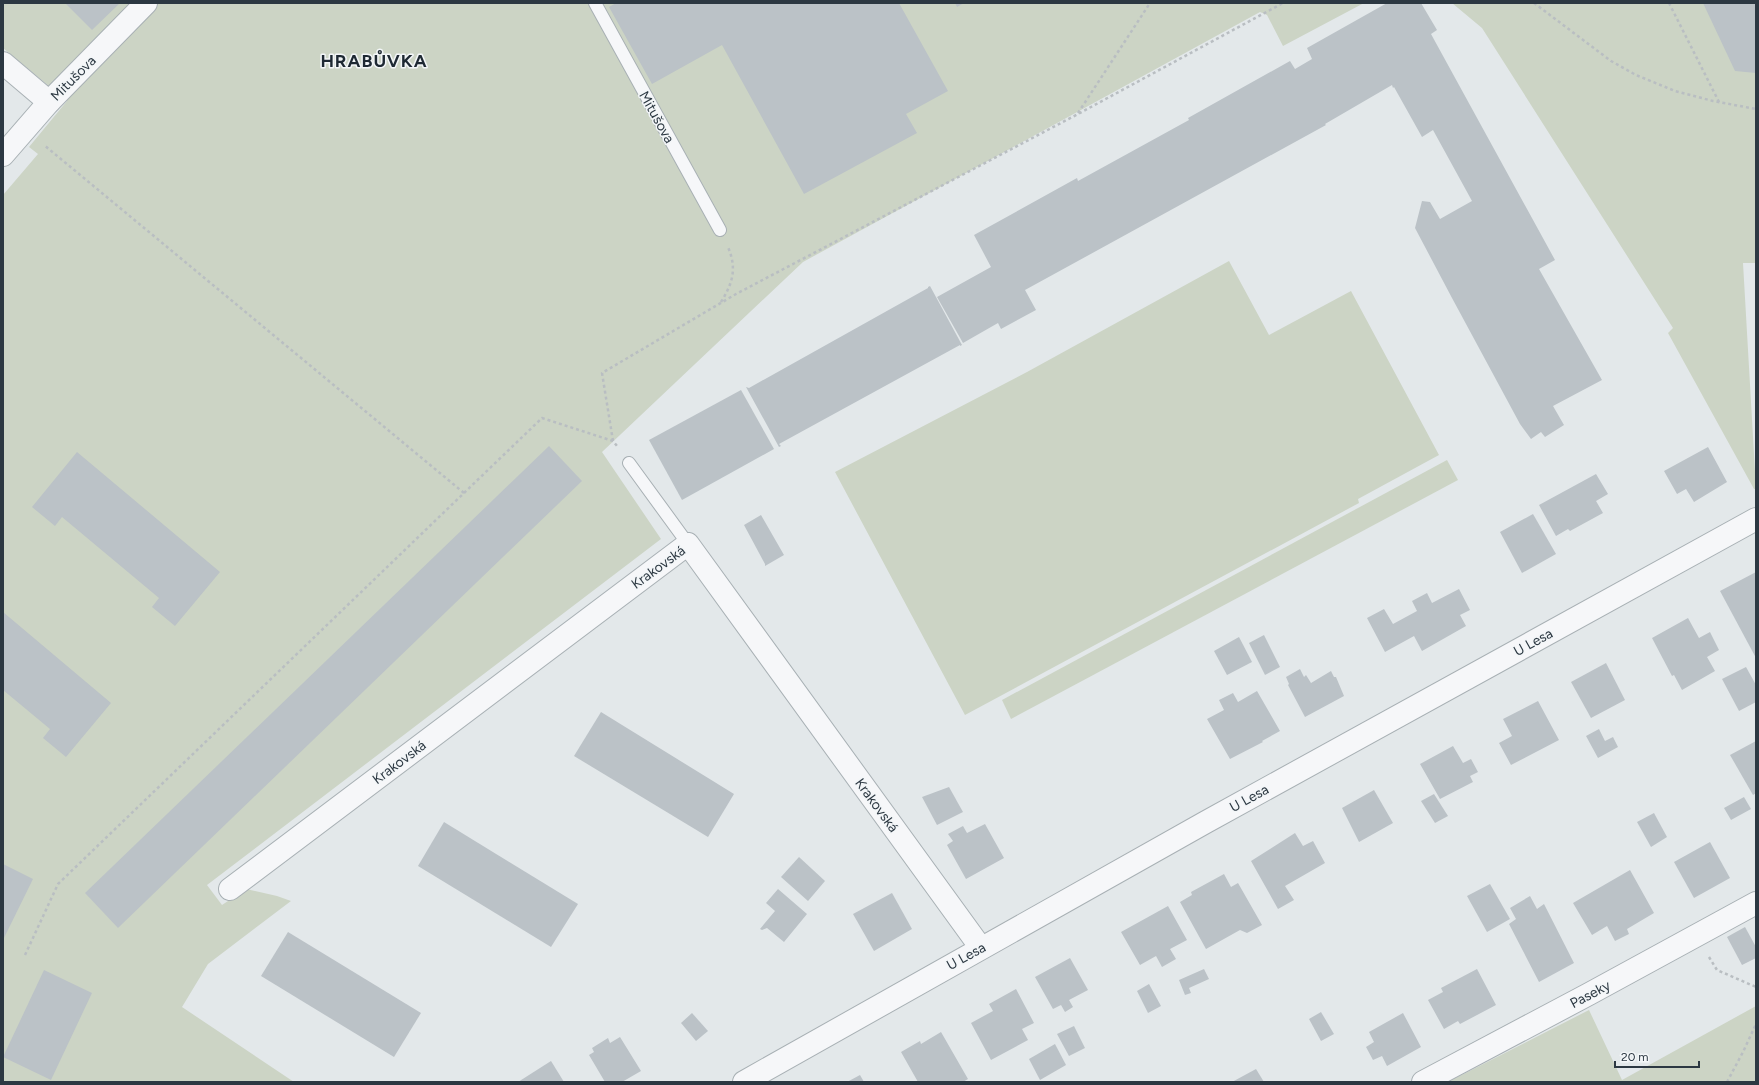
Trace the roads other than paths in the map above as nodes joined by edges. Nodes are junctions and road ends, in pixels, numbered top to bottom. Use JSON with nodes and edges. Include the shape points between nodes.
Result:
{"nodes":[{"id":1,"x":146,"y":3,"type":"edge"},
{"id":2,"x":595,"y":3,"type":"edge"},
{"id":3,"x":3,"y":62,"type":"edge"},
{"id":4,"x":49,"y":102,"type":"junction"},
{"id":5,"x":3,"y":155,"type":"edge"},
{"id":6,"x":720,"y":230,"type":"road end"},
{"id":7,"x":629,"y":463,"type":"road end"},
{"id":8,"x":1756,"y":518,"type":"edge"},
{"id":9,"x":688,"y":544,"type":"junction"},
{"id":10,"x":230,"y":889,"type":"dead end"},
{"id":11,"x":1756,"y":903,"type":"edge"},
{"id":12,"x":981,"y":948,"type":"junction"},
{"id":13,"x":744,"y":1082,"type":"edge"},
{"id":14,"x":1423,"y":1082,"type":"edge"}],
"edges":[{"from":1,"to":4,"type":"street","name":"Mitušova"},
{"from":2,"to":6,"type":"lane","name":"Mitušova"},
{"from":3,"to":4,"type":"street"},
{"from":4,"to":5,"type":"street","name":"Mitušova"},
{"from":7,"to":9,"type":"lane"},
{"from":8,"to":12,"type":"street","name":"U Lesa"},
{"from":9,"to":10,"type":"street","name":"Krakovská"},
{"from":9,"to":12,"type":"street","name":"Krakovská"},
{"from":11,"to":14,"type":"street","name":"Paseky"},
{"from":12,"to":13,"type":"street","name":"U Lesa"}]}
